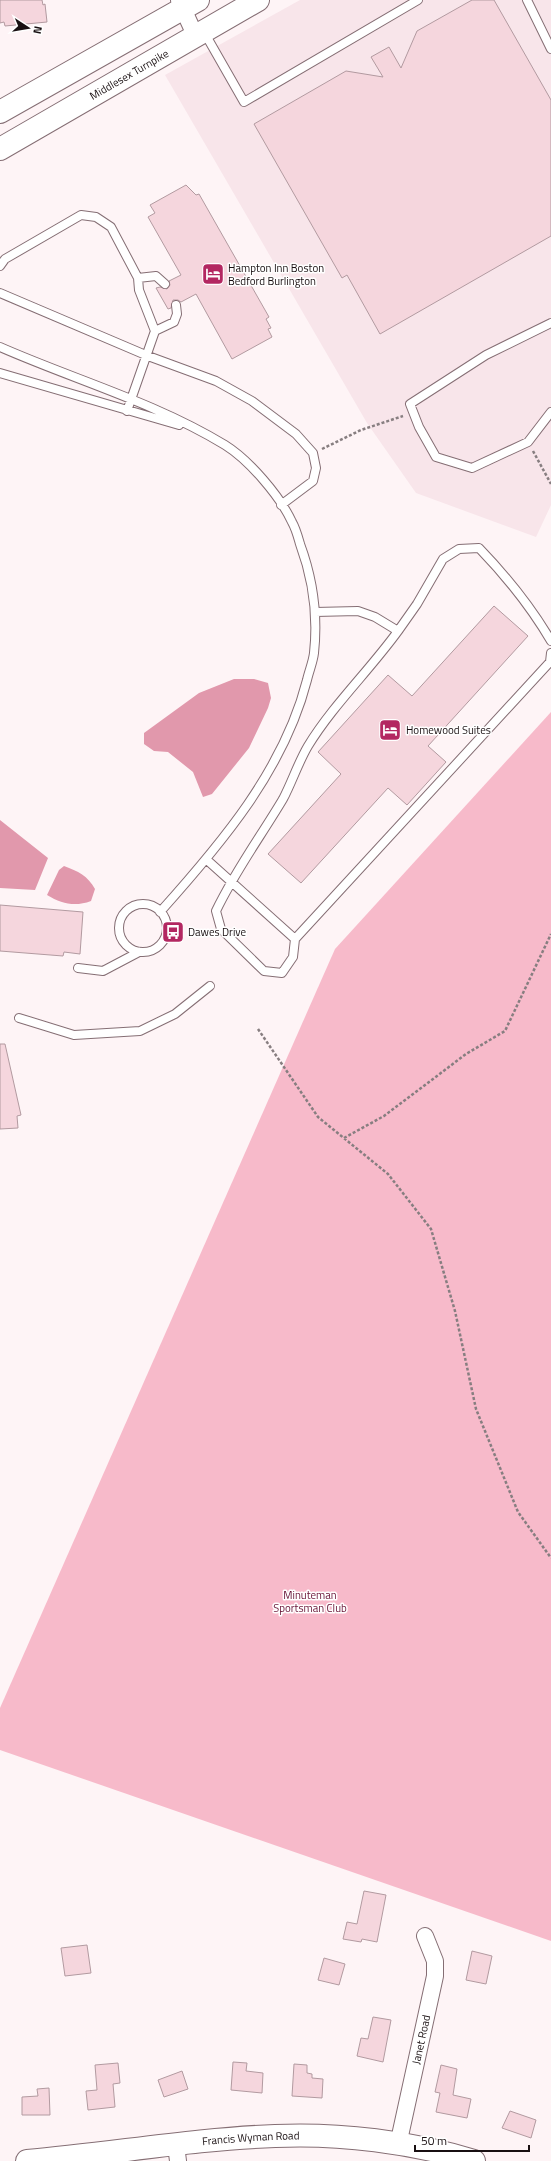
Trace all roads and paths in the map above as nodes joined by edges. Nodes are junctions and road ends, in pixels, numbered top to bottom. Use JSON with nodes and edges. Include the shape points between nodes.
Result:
{"nodes":[{"id":1,"x":258,"y":0,"type":"edge"},
{"id":2,"x":418,"y":0,"type":"edge"},
{"id":3,"x":527,"y":0,"type":"edge"},
{"id":4,"x":188,"y":3,"type":"edge"},
{"id":5,"x":199,"y":33,"type":"junction"},
{"id":6,"x":551,"y":49,"type":"edge"},
{"id":7,"x":0,"y":112,"type":"edge"},
{"id":8,"x":0,"y":149,"type":"edge"},
{"id":9,"x":0,"y":266,"type":"edge"},
{"id":10,"x":138,"y":278,"type":"junction"},
{"id":11,"x":165,"y":284,"type":"dead end"},
{"id":12,"x":0,"y":293,"type":"edge"},
{"id":13,"x":176,"y":304,"type":"dead end"},
{"id":14,"x":551,"y":323,"type":"edge"},
{"id":15,"x":155,"y":331,"type":"junction"},
{"id":16,"x":0,"y":346,"type":"edge"},
{"id":17,"x":148,"y":356,"type":"junction"},
{"id":18,"x":0,"y":373,"type":"edge"},
{"id":19,"x":131,"y":399,"type":"junction"},
{"id":20,"x":127,"y":411,"type":"junction"},
{"id":21,"x":551,"y":412,"type":"edge"},
{"id":22,"x":414,"y":413,"type":"junction"},
{"id":23,"x":195,"y":430,"type":"junction"},
{"id":24,"x":528,"y":442,"type":"junction"},
{"id":25,"x":313,"y":453,"type":"junction"},
{"id":26,"x":551,"y":484,"type":"edge"},
{"id":27,"x":281,"y":504,"type":"junction"},
{"id":28,"x":316,"y":612,"type":"junction"},
{"id":29,"x":398,"y":631,"type":"junction"},
{"id":30,"x":551,"y":640,"type":"edge"},
{"id":31,"x":551,"y":653,"type":"edge"},
{"id":32,"x":207,"y":860,"type":"junction"},
{"id":33,"x":230,"y":881,"type":"junction"},
{"id":34,"x":160,"y":912,"type":"junction"},
{"id":35,"x":551,"y":934,"type":"edge"},
{"id":36,"x":295,"y":939,"type":"junction"},
{"id":37,"x":139,"y":952,"type":"junction"},
{"id":38,"x":78,"y":968,"type":"dead end"},
{"id":39,"x":210,"y":986,"type":"dead end"},
{"id":40,"x":19,"y":1018,"type":"dead end"},
{"id":41,"x":258,"y":1029,"type":"dead end"},
{"id":42,"x":344,"y":1138,"type":"junction"},
{"id":43,"x":551,"y":1558,"type":"edge"},
{"id":44,"x":425,"y":1936,"type":"dead end"},
{"id":45,"x":398,"y":2145,"type":"junction"},
{"id":46,"x":177,"y":2153,"type":"edge"},
{"id":47,"x":444,"y":2157,"type":"edge"},
{"id":48,"x":27,"y":2161,"type":"edge"},
{"id":49,"x":474,"y":2161,"type":"edge"}],
"edges":[{"from":1,"to":5,"type":"main road","name":"Middlesex Turnpike"},
{"from":2,"to":5,"type":"lane","via":[[244,102]]},
{"from":3,"to":6,"type":"lane"},
{"from":4,"to":5,"type":"street"},
{"from":4,"to":7,"type":"main road"},
{"from":5,"to":8,"type":"main road","name":"Middlesex Turnpike"},
{"from":9,"to":10,"type":"lane","via":[[5,259],[81,216],[96,218],[111,227]]},
{"from":10,"to":11,"type":"lane","via":[[156,276]]},
{"from":10,"to":15,"type":"lane","via":[[139,290]]},
{"from":12,"to":17,"type":"lane"},
{"from":13,"to":15,"type":"lane","via":[[177,314],[174,322]]},
{"from":14,"to":22,"type":"lane","via":[[486,355],[410,404]]},
{"from":15,"to":17,"type":"lane"},
{"from":16,"to":19,"type":"lane"},
{"from":17,"to":19,"type":"lane"},
{"from":17,"to":25,"type":"lane","via":[[216,381],[252,402],[296,434]]},
{"from":18,"to":20,"type":"lane"},
{"from":19,"to":20,"type":"lane"},
{"from":19,"to":23,"type":"lane"},
{"from":20,"to":23,"type":"lane"},
{"from":21,"to":24,"type":"lane"},
{"from":22,"to":24,"type":"lane","via":[[436,457],[472,468]]},
{"from":22,"to":25,"type":"path","via":[[361,430]]},
{"from":23,"to":27,"type":"lane","via":[[226,446],[247,464]]},
{"from":24,"to":26,"type":"path"},
{"from":25,"to":27,"type":"lane","via":[[316,468],[313,481]]},
{"from":27,"to":28,"type":"lane","via":[[292,522],[305,557]]},
{"from":28,"to":29,"type":"lane","via":[[358,611],[375,617]]},
{"from":28,"to":32,"type":"lane","via":[[314,654],[300,704],[283,743],[257,791]]},
{"from":29,"to":30,"type":"lane","via":[[443,559],[459,549],[479,548],[538,619]]},
{"from":29,"to":33,"type":"lane","via":[[377,660],[335,708],[308,746],[284,797]]},
{"from":31,"to":36,"type":"lane","via":[[550,662]]},
{"from":32,"to":33,"type":"lane"},
{"from":32,"to":34,"type":"lane"},
{"from":33,"to":36,"type":"lane"},
{"from":33,"to":36,"type":"lane","via":[[216,911],[221,929],[264,971],[282,973],[293,957]]},
{"from":34,"to":37,"type":"lane","via":[[166,921],[166,932],[162,942],[148,952]]},
{"from":34,"to":37,"type":"lane","via":[[151,906],[139,904],[129,908],[121,917],[121,939],[132,950]]},
{"from":35,"to":42,"type":"path","via":[[505,1031],[466,1054],[384,1116]]},
{"from":37,"to":38,"type":"lane","via":[[103,971]]},
{"from":39,"to":40,"type":"lane","via":[[174,1014],[140,1031],[74,1035]]},
{"from":41,"to":42,"type":"path","via":[[318,1117]]},
{"from":42,"to":43,"type":"path","via":[[388,1174],[431,1229],[455,1311],[476,1409],[518,1512]]},
{"from":44,"to":45,"type":"street","name":"Janet Road","via":[[434,1961],[435,1976]]},
{"from":45,"to":46,"type":"main road","name":"Francis Wyman Road","via":[[339,2138],[276,2136]]},
{"from":45,"to":47,"type":"main road","name":"Francis Wyman Road"},
{"from":46,"to":48,"type":"main road","name":"Francis Wyman Road"},
{"from":47,"to":49,"type":"main road","name":"Francis Wyman Road"}]}
